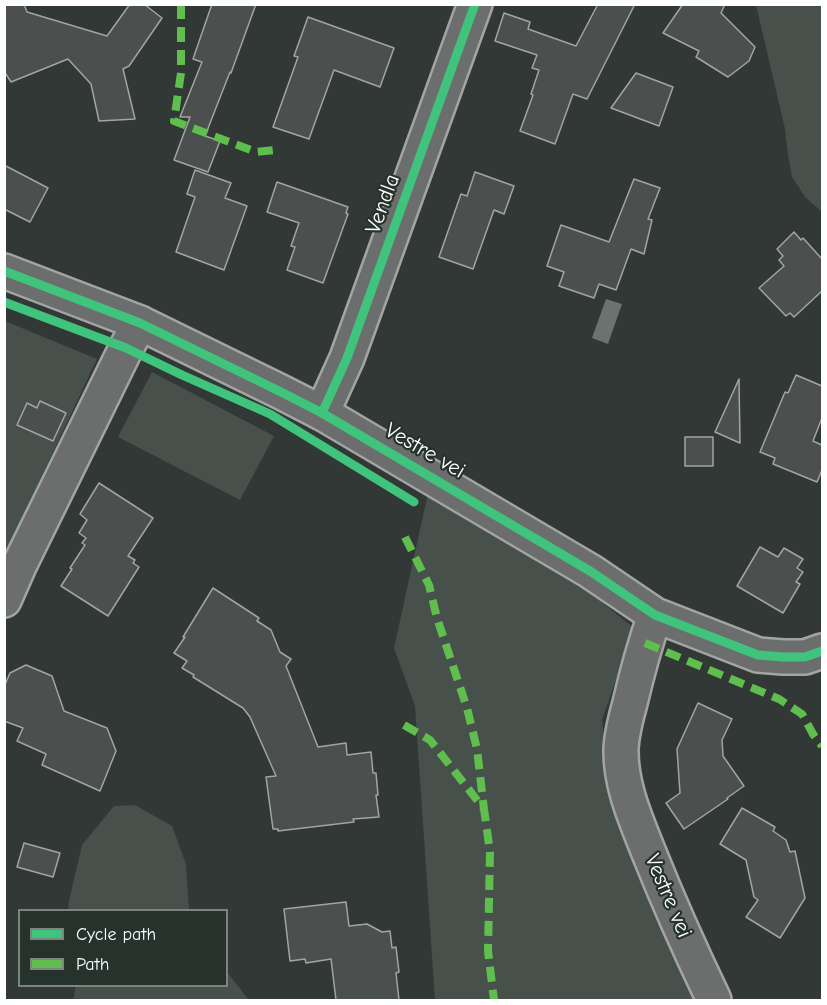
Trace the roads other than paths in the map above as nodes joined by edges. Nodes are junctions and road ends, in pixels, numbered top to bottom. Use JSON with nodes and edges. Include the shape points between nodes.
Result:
{"nodes":[{"id":1,"x":475,"y":4,"type":"edge"},
{"id":2,"x":4,"y":271,"type":"edge"},
{"id":3,"x":140,"y":323,"type":"junction"},
{"id":4,"x":321,"y":413,"type":"junction"},
{"id":5,"x":4,"y":600,"type":"edge"},
{"id":6,"x":655,"y":615,"type":"junction"},
{"id":7,"x":822,"y":651,"type":"edge"},
{"id":8,"x":714,"y":1000,"type":"edge"}],
"edges":[{"from":1,"to":4,"type":"street","name":"Vendla","via":[[347,358]]},
{"from":2,"to":3,"type":"street","name":"Vestre vei"},
{"from":3,"to":4,"type":"street","name":"Vestre vei"},
{"from":3,"to":5,"type":"street"},
{"from":4,"to":6,"type":"street","name":"Vestre vei","via":[[590,571]]},
{"from":6,"to":7,"type":"street","name":"Vestre vei","via":[[758,655],[805,657]]},
{"from":6,"to":8,"type":"street","name":"Vestre vei","via":[[626,721],[621,746],[623,775],[666,896]]}]}
